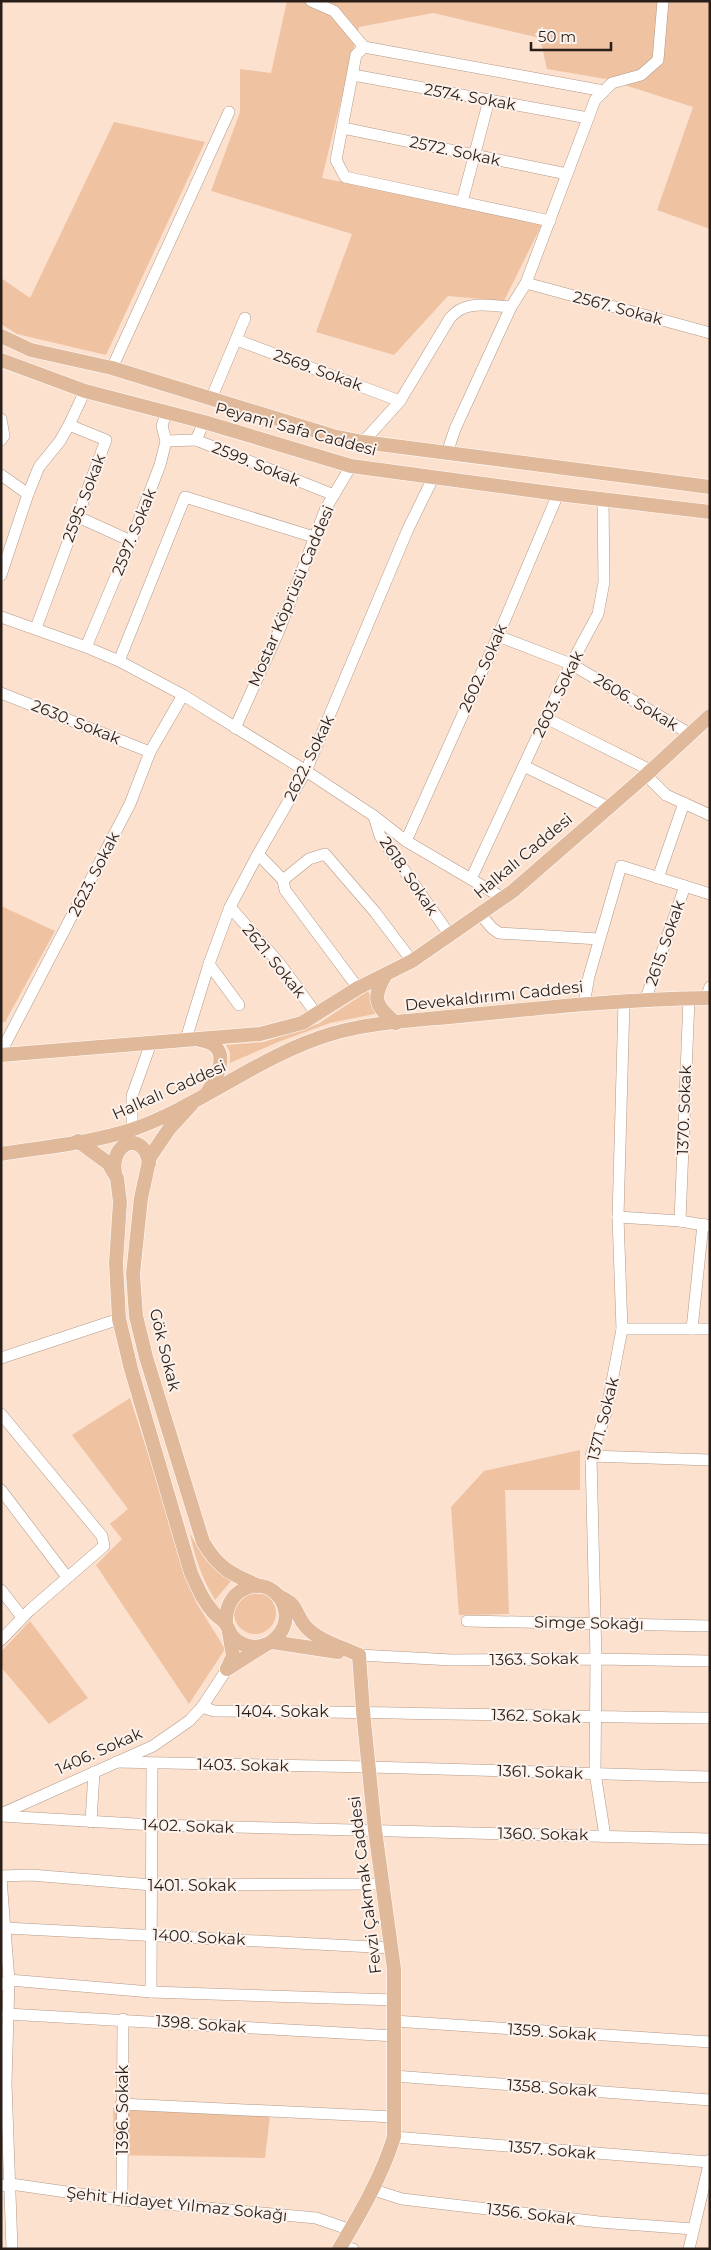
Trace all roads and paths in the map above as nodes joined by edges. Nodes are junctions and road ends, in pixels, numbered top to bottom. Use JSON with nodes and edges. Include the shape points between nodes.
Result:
{"nodes":[{"id":1,"x":311,"y":1,"type":"edge"},
{"id":2,"x":663,"y":1,"type":"edge"},
{"id":3,"x":364,"y":47,"type":"junction"},
{"id":4,"x":352,"y":76,"type":"junction"},
{"id":5,"x":604,"y":91,"type":"junction"},
{"id":6,"x":488,"y":100,"type":"junction"},
{"id":7,"x":229,"y":112,"type":"dead end"},
{"id":8,"x":588,"y":118,"type":"junction"},
{"id":9,"x":342,"y":128,"type":"junction"},
{"id":10,"x":475,"y":155,"type":"junction"},
{"id":11,"x":567,"y":174,"type":"junction"},
{"id":12,"x":462,"y":202,"type":"junction"},
{"id":13,"x":550,"y":221,"type":"junction"},
{"id":14,"x":526,"y":283,"type":"junction"},
{"id":15,"x":511,"y":307,"type":"junction"},
{"id":16,"x":245,"y":318,"type":"dead end"},
{"id":17,"x":710,"y":333,"type":"edge"},
{"id":18,"x":1,"y":336,"type":"edge"},
{"id":19,"x":237,"y":340,"type":"junction"},
{"id":20,"x":1,"y":360,"type":"edge"},
{"id":21,"x":112,"y":368,"type":"junction"},
{"id":22,"x":85,"y":391,"type":"junction"},
{"id":23,"x":212,"y":399,"type":"junction"},
{"id":24,"x":400,"y":401,"type":"junction"},
{"id":25,"x":166,"y":414,"type":"junction"},
{"id":26,"x":1,"y":419,"type":"edge"},
{"id":27,"x":204,"y":422,"type":"junction"},
{"id":28,"x":69,"y":425,"type":"junction"},
{"id":29,"x":1,"y":440,"type":"edge"},
{"id":30,"x":196,"y":440,"type":"junction"},
{"id":31,"x":166,"y":442,"type":"junction"},
{"id":32,"x":363,"y":442,"type":"junction"},
{"id":33,"x":447,"y":453,"type":"junction"},
{"id":34,"x":351,"y":466,"type":"junction"},
{"id":35,"x":1,"y":475,"type":"edge"},
{"id":36,"x":434,"y":478,"type":"junction"},
{"id":37,"x":710,"y":487,"type":"edge"},
{"id":38,"x":28,"y":494,"type":"junction"},
{"id":39,"x":558,"y":494,"type":"junction"},
{"id":40,"x":334,"y":495,"type":"junction"},
{"id":41,"x":603,"y":500,"type":"junction"},
{"id":42,"x":710,"y":512,"type":"edge"},
{"id":43,"x":76,"y":516,"type":"junction"},
{"id":44,"x":314,"y":537,"type":"junction"},
{"id":45,"x":131,"y":540,"type":"junction"},
{"id":46,"x":1,"y":575,"type":"edge"},
{"id":47,"x":1,"y":617,"type":"edge"},
{"id":48,"x":36,"y":628,"type":"junction"},
{"id":49,"x":498,"y":636,"type":"junction"},
{"id":50,"x":86,"y":647,"type":"junction"},
{"id":51,"x":119,"y":661,"type":"junction"},
{"id":52,"x":572,"y":664,"type":"junction"},
{"id":53,"x":1,"y":693,"type":"edge"},
{"id":54,"x":184,"y":695,"type":"junction"},
{"id":55,"x":546,"y":718,"type":"junction"},
{"id":56,"x":707,"y":722,"type":"edge"},
{"id":57,"x":235,"y":728,"type":"junction"},
{"id":58,"x":690,"y":734,"type":"junction"},
{"id":59,"x":150,"y":752,"type":"junction"},
{"id":60,"x":524,"y":766,"type":"junction"},
{"id":61,"x":306,"y":771,"type":"junction"},
{"id":62,"x":648,"y":773,"type":"junction"},
{"id":63,"x":684,"y":803,"type":"junction"},
{"id":64,"x":608,"y":807,"type":"junction"},
{"id":65,"x":710,"y":815,"type":"edge"},
{"id":66,"x":374,"y":816,"type":"junction"},
{"id":67,"x":406,"y":841,"type":"junction"},
{"id":68,"x":258,"y":854,"type":"junction"},
{"id":69,"x":658,"y":878,"type":"junction"},
{"id":70,"x":471,"y":879,"type":"junction"},
{"id":71,"x":283,"y":880,"type":"junction"},
{"id":72,"x":685,"y":886,"type":"junction"},
{"id":73,"x":710,"y":894,"type":"edge"},
{"id":74,"x":503,"y":898,"type":"junction"},
{"id":75,"x":230,"y":907,"type":"junction"},
{"id":76,"x":480,"y":914,"type":"junction"},
{"id":77,"x":449,"y":934,"type":"junction"},
{"id":78,"x":600,"y":938,"type":"junction"},
{"id":79,"x":412,"y":961,"type":"junction"},
{"id":80,"x":209,"y":964,"type":"junction"},
{"id":81,"x":386,"y":974,"type":"junction"},
{"id":82,"x":358,"y":988,"type":"junction"},
{"id":83,"x":708,"y":994,"type":"edge"},
{"id":84,"x":689,"y":999,"type":"junction"},
{"id":85,"x":645,"y":1001,"type":"junction"},
{"id":86,"x":624,"y":1002,"type":"junction"},
{"id":87,"x":584,"y":1004,"type":"junction"},
{"id":88,"x":239,"y":1005,"type":"dead end"},
{"id":89,"x":316,"y":1015,"type":"junction"},
{"id":90,"x":396,"y":1023,"type":"junction"},
{"id":91,"x":189,"y":1039,"type":"junction"},
{"id":92,"x":151,"y":1043,"type":"junction"},
{"id":93,"x":287,"y":1052,"type":"joint"},
{"id":94,"x":1,"y":1053,"type":"edge"},
{"id":95,"x":207,"y":1094,"type":"junction"},
{"id":96,"x":194,"y":1101,"type":"junction"},
{"id":97,"x":132,"y":1129,"type":"junction"},
{"id":98,"x":78,"y":1141,"type":"junction"},
{"id":99,"x":1,"y":1154,"type":"edge"},
{"id":100,"x":149,"y":1163,"type":"junction"},
{"id":101,"x":115,"y":1173,"type":"junction"},
{"id":102,"x":618,"y":1217,"type":"junction"},
{"id":103,"x":680,"y":1221,"type":"junction"},
{"id":104,"x":707,"y":1225,"type":"edge"},
{"id":105,"x":119,"y":1319,"type":"junction"},
{"id":106,"x":622,"y":1329,"type":"junction"},
{"id":107,"x":692,"y":1329,"type":"junction"},
{"id":108,"x":710,"y":1329,"type":"edge"},
{"id":109,"x":1,"y":1358,"type":"edge"},
{"id":110,"x":1,"y":1414,"type":"edge"},
{"id":111,"x":173,"y":1445,"type":"junction"},
{"id":112,"x":156,"y":1450,"type":"junction"},
{"id":113,"x":591,"y":1456,"type":"junction"},
{"id":114,"x":710,"y":1460,"type":"edge"},
{"id":115,"x":1,"y":1490,"type":"edge"},
{"id":116,"x":67,"y":1577,"type":"junction"},
{"id":117,"x":262,"y":1587,"type":"junction"},
{"id":118,"x":1,"y":1590,"type":"edge"},
{"id":119,"x":278,"y":1596,"type":"junction"},
{"id":120,"x":22,"y":1617,"type":"junction"},
{"id":121,"x":467,"y":1621,"type":"dead end"},
{"id":122,"x":594,"y":1622,"type":"junction"},
{"id":123,"x":710,"y":1626,"type":"edge"},
{"id":124,"x":228,"y":1628,"type":"junction"},
{"id":125,"x":1,"y":1640,"type":"edge"},
{"id":126,"x":268,"y":1644,"type":"junction"},
{"id":127,"x":359,"y":1654,"type":"junction"},
{"id":128,"x":596,"y":1659,"type":"junction"},
{"id":129,"x":710,"y":1661,"type":"edge"},
{"id":130,"x":227,"y":1669,"type":"junction"},
{"id":131,"x":202,"y":1707,"type":"junction"},
{"id":132,"x":363,"y":1711,"type":"junction"},
{"id":133,"x":596,"y":1717,"type":"junction"},
{"id":134,"x":710,"y":1718,"type":"edge"},
{"id":135,"x":116,"y":1762,"type":"junction"},
{"id":136,"x":152,"y":1764,"type":"junction"},
{"id":137,"x":370,"y":1767,"type":"junction"},
{"id":138,"x":94,"y":1772,"type":"junction"},
{"id":139,"x":595,"y":1773,"type":"junction"},
{"id":140,"x":710,"y":1777,"type":"edge"},
{"id":141,"x":1,"y":1815,"type":"edge"},
{"id":142,"x":91,"y":1822,"type":"junction"},
{"id":143,"x":152,"y":1826,"type":"junction"},
{"id":144,"x":375,"y":1830,"type":"junction"},
{"id":145,"x":605,"y":1836,"type":"junction"},
{"id":146,"x":710,"y":1839,"type":"edge"},
{"id":147,"x":1,"y":1878,"type":"edge"},
{"id":148,"x":384,"y":1884,"type":"junction"},
{"id":149,"x":152,"y":1885,"type":"junction"},
{"id":150,"x":6,"y":1928,"type":"junction"},
{"id":151,"x":152,"y":1934,"type":"junction"},
{"id":152,"x":392,"y":1948,"type":"junction"},
{"id":153,"x":5,"y":1982,"type":"edge"},
{"id":154,"x":151,"y":1992,"type":"junction"},
{"id":155,"x":394,"y":2000,"type":"junction"},
{"id":156,"x":7,"y":2014,"type":"junction"},
{"id":157,"x":123,"y":2019,"type":"junction"},
{"id":158,"x":394,"y":2021,"type":"junction"},
{"id":159,"x":395,"y":2036,"type":"junction"},
{"id":160,"x":4,"y":2037,"type":"edge"},
{"id":161,"x":710,"y":2042,"type":"edge"},
{"id":162,"x":394,"y":2076,"type":"junction"},
{"id":163,"x":4,"y":2085,"type":"edge"},
{"id":164,"x":710,"y":2100,"type":"edge"},
{"id":165,"x":121,"y":2104,"type":"junction"},
{"id":166,"x":394,"y":2117,"type":"junction"},
{"id":167,"x":394,"y":2137,"type":"junction"},
{"id":168,"x":709,"y":2161,"type":"edge"},
{"id":169,"x":6,"y":2185,"type":"edge"},
{"id":170,"x":371,"y":2189,"type":"junction"},
{"id":171,"x":706,"y":2192,"type":"edge"},
{"id":172,"x":122,"y":2200,"type":"junction"},
{"id":173,"x":693,"y":2229,"type":"junction"},
{"id":174,"x":351,"y":2230,"type":"junction"},
{"id":175,"x":8,"y":2244,"type":"edge"},
{"id":176,"x":344,"y":2248,"type":"edge"},
{"id":177,"x":689,"y":2249,"type":"edge"}],
"edges":[{"from":1,"to":3,"type":"street","via":[[334,10]]},
{"from":2,"to":5,"type":"street","via":[[658,60],[641,76],[612,82]]},
{"from":3,"to":4,"type":"street","via":[[356,56]]},
{"from":3,"to":5,"type":"street"},
{"from":4,"to":6,"type":"street","name":"2574. Sokak"},
{"from":4,"to":9,"type":"street"},
{"from":5,"to":8,"type":"street","via":[[595,100]]},
{"from":6,"to":8,"type":"street","name":"2574. Sokak"},
{"from":6,"to":10,"type":"street"},
{"from":7,"to":21,"type":"street"},
{"from":8,"to":11,"type":"street"},
{"from":9,"to":10,"type":"street","name":"2572. Sokak"},
{"from":9,"to":12,"type":"street","via":[[336,160],[345,177]]},
{"from":10,"to":11,"type":"street","name":"2572. Sokak"},
{"from":10,"to":12,"type":"street"},
{"from":11,"to":13,"type":"street"},
{"from":12,"to":13,"type":"street"},
{"from":13,"to":14,"type":"street"},
{"from":14,"to":15,"type":"street"},
{"from":14,"to":17,"type":"street","name":"2567. Sokak"},
{"from":15,"to":24,"type":"street","via":[[471,304],[457,310]]},
{"from":15,"to":33,"type":"street","via":[[454,429]]},
{"from":16,"to":19,"type":"street"},
{"from":18,"to":21,"type":"main road","name":"Peyami Safa Caddesi","via":[[31,350]]},
{"from":19,"to":23,"type":"street"},
{"from":19,"to":24,"type":"street","name":"2569. Sokak"},
{"from":20,"to":22,"type":"main road","name":"Peyami Safa Caddesi"},
{"from":21,"to":23,"type":"main road","name":"Peyami Safa Caddesi"},
{"from":22,"to":25,"type":"main road","name":"Peyami Safa Caddesi"},
{"from":22,"to":28,"type":"street"},
{"from":23,"to":32,"type":"main road","name":"Peyami Safa Caddesi"},
{"from":24,"to":32,"type":"street"},
{"from":25,"to":27,"type":"main road","name":"Peyami Safa Caddesi"},
{"from":25,"to":31,"type":"street","name":"2597. Sokak","via":[[162,426]]},
{"from":26,"to":29,"type":"street","via":[[4,436]]},
{"from":27,"to":30,"type":"street","name":"2599. Sokak"},
{"from":27,"to":34,"type":"main road","name":"Peyami Safa Caddesi"},
{"from":28,"to":38,"type":"street","via":[[38,467]]},
{"from":28,"to":43,"type":"street","name":"2595. Sokak","via":[[106,440]]},
{"from":30,"to":31,"type":"street"},
{"from":30,"to":40,"type":"street","name":"2599. Sokak"},
{"from":31,"to":45,"type":"street","name":"2597. Sokak"},
{"from":32,"to":33,"type":"main road","name":"Peyami Safa Caddesi"},
{"from":33,"to":37,"type":"main road","name":"Peyami Safa Caddesi"},
{"from":34,"to":36,"type":"main road","name":"Peyami Safa Caddesi"},
{"from":34,"to":40,"type":"street","name":"Mostar Köprüsü Caddesi"},
{"from":35,"to":38,"type":"street"},
{"from":36,"to":39,"type":"main road","name":"Peyami Safa Caddesi"},
{"from":36,"to":61,"type":"street","name":"2622. Sokak","via":[[408,529]]},
{"from":38,"to":46,"type":"street"},
{"from":39,"to":41,"type":"main road","name":"Peyami Safa Caddesi"},
{"from":39,"to":49,"type":"street","name":"2602. Sokak"},
{"from":40,"to":44,"type":"street","name":"Mostar Köprüsü Caddesi"},
{"from":41,"to":42,"type":"main road","name":"Peyami Safa Caddesi"},
{"from":41,"to":52,"type":"street","name":"2603. Sokak","via":[[603,590],[598,614]]},
{"from":43,"to":45,"type":"street"},
{"from":43,"to":48,"type":"street","name":"2595. Sokak"},
{"from":44,"to":51,"type":"street","via":[[185,497]]},
{"from":44,"to":57,"type":"street","name":"Mostar Köprüsü Caddesi","via":[[278,633]]},
{"from":45,"to":50,"type":"street","name":"2597. Sokak"},
{"from":47,"to":48,"type":"street"},
{"from":48,"to":50,"type":"street"},
{"from":49,"to":52,"type":"street","name":"2606. Sokak"},
{"from":49,"to":67,"type":"street","name":"2602. Sokak"},
{"from":50,"to":51,"type":"street"},
{"from":51,"to":54,"type":"street"},
{"from":52,"to":55,"type":"street","name":"2603. Sokak"},
{"from":52,"to":58,"type":"street","name":"2606. Sokak"},
{"from":53,"to":59,"type":"street","name":"2630. Sokak"},
{"from":54,"to":57,"type":"street"},
{"from":54,"to":59,"type":"street","name":"2623. Sokak"},
{"from":55,"to":60,"type":"street","name":"2603. Sokak"},
{"from":55,"to":62,"type":"street"},
{"from":56,"to":58,"type":"main road","name":"Halkalı Caddesi"},
{"from":57,"to":61,"type":"street"},
{"from":58,"to":62,"type":"main road","name":"Halkalı Caddesi"},
{"from":59,"to":94,"type":"street","name":"2623. Sokak","via":[[130,804]]},
{"from":60,"to":64,"type":"street"},
{"from":60,"to":70,"type":"street","name":"2603. Sokak"},
{"from":61,"to":66,"type":"street"},
{"from":61,"to":68,"type":"street","name":"2622. Sokak"},
{"from":62,"to":63,"type":"street","via":[[666,795]]},
{"from":62,"to":64,"type":"main road","name":"Halkalı Caddesi"},
{"from":63,"to":65,"type":"street"},
{"from":63,"to":69,"type":"street"},
{"from":64,"to":74,"type":"main road","name":"Halkalı Caddesi"},
{"from":66,"to":67,"type":"street"},
{"from":66,"to":77,"type":"street","name":"2618. Sokak","via":[[380,836]]},
{"from":67,"to":70,"type":"street"},
{"from":68,"to":71,"type":"street"},
{"from":68,"to":75,"type":"street","name":"2622. Sokak"},
{"from":69,"to":72,"type":"street"},
{"from":69,"to":78,"type":"street","via":[[620,866]]},
{"from":70,"to":74,"type":"street"},
{"from":71,"to":79,"type":"street","via":[[309,859],[325,854]]},
{"from":71,"to":82,"type":"street","via":[[285,890]]},
{"from":72,"to":73,"type":"street"},
{"from":72,"to":85,"type":"street","name":"2615. Sokak"},
{"from":74,"to":76,"type":"main road","name":"Halkalı Caddesi"},
{"from":75,"to":80,"type":"street","name":"2622. Sokak"},
{"from":75,"to":89,"type":"street","name":"2621. Sokak","via":[[280,964]]},
{"from":76,"to":77,"type":"main road","name":"Halkalı Caddesi"},
{"from":76,"to":78,"type":"street","via":[[499,932]]},
{"from":77,"to":79,"type":"main road","name":"Halkalı Caddesi"},
{"from":78,"to":87,"type":"street"},
{"from":79,"to":81,"type":"main road","name":"Halkalı Caddesi"},
{"from":80,"to":88,"type":"street"},
{"from":80,"to":91,"type":"street","name":"2622. Sokak"},
{"from":81,"to":82,"type":"main road","name":"Halkalı Caddesi"},
{"from":81,"to":90,"type":"main road","via":[[378,989],[377,1004]]},
{"from":82,"to":89,"type":"main road","name":"Halkalı Caddesi"},
{"from":83,"to":84,"type":"main road","name":"Devekaldırımı Caddesi"},
{"from":84,"to":85,"type":"main road","name":"Devekaldırımı Caddesi"},
{"from":84,"to":103,"type":"street","name":"1370. Sokak"},
{"from":85,"to":86,"type":"main road","name":"Devekaldırımı Caddesi"},
{"from":86,"to":87,"type":"main road","name":"Devekaldırımı Caddesi"},
{"from":86,"to":102,"type":"street","name":"1371. Sokak"},
{"from":87,"to":90,"type":"main road","name":"Devekaldırımı Caddesi"},
{"from":89,"to":91,"type":"main road","via":[[302,1023],[260,1034]]},
{"from":90,"to":93,"type":"main road","name":"Devekaldırımı Caddesi","via":[[332,1034]]},
{"from":91,"to":92,"type":"main road"},
{"from":91,"to":95,"type":"main road","via":[[213,1044],[220,1056],[219,1072]]},
{"from":92,"to":94,"type":"main road"},
{"from":92,"to":97,"type":"street","via":[[132,1096]]},
{"from":93,"to":95,"type":"main road","name":"Halkalı Caddesi"},
{"from":95,"to":96,"type":"main road","name":"Halkalı Caddesi"},
{"from":96,"to":97,"type":"main road","name":"Halkalı Caddesi"},
{"from":96,"to":100,"type":"main road","name":"Gök Sokak","via":[[169,1129]]},
{"from":97,"to":98,"type":"main road","name":"Halkalı Caddesi"},
{"from":98,"to":99,"type":"main road","name":"Halkalı Caddesi"},
{"from":98,"to":101,"type":"main road","via":[[100,1156]]},
{"from":100,"to":101,"type":"main road","via":[[144,1149],[128,1143],[117,1151]]},
{"from":100,"to":111,"type":"main road","name":"Gök Sokak","via":[[141,1198],[133,1274],[136,1316]]},
{"from":101,"to":105,"type":"main road","via":[[120,1202],[116,1263]]},
{"from":102,"to":103,"type":"street"},
{"from":102,"to":106,"type":"street","name":"1371. Sokak"},
{"from":103,"to":104,"type":"street"},
{"from":104,"to":107,"type":"street"},
{"from":105,"to":109,"type":"street"},
{"from":105,"to":112,"type":"main road"},
{"from":106,"to":107,"type":"street"},
{"from":106,"to":113,"type":"street","name":"1371. Sokak","via":[[606,1413]]},
{"from":107,"to":108,"type":"street"},
{"from":110,"to":116,"type":"street","via":[[102,1536],[104,1546]]},
{"from":111,"to":112,"type":"main road"},
{"from":111,"to":117,"type":"main road","name":"Gök Sokak","via":[[203,1542],[213,1559],[231,1574]]},
{"from":112,"to":124,"type":"main road","via":[[191,1574],[204,1601]]},
{"from":113,"to":114,"type":"street"},
{"from":113,"to":122,"type":"street","name":"1371. Sokak"},
{"from":115,"to":116,"type":"street"},
{"from":116,"to":120,"type":"street"},
{"from":117,"to":119,"type":"main road"},
{"from":117,"to":124,"type":"main road","via":[[251,1586],[234,1594],[227,1608]]},
{"from":118,"to":120,"type":"street"},
{"from":119,"to":126,"type":"main road","via":[[283,1603],[286,1620],[279,1636]]},
{"from":119,"to":127,"type":"main road","via":[[290,1601],[306,1627],[327,1641]]},
{"from":120,"to":125,"type":"street"},
{"from":121,"to":122,"type":"street","name":"Simge Sokağı"},
{"from":122,"to":123,"type":"street","name":"Simge Sokağı"},
{"from":122,"to":128,"type":"street","name":"1371. Sokak"},
{"from":124,"to":126,"type":"main road","via":[[244,1645]]},
{"from":124,"to":130,"type":"main road","via":[[233,1656]]},
{"from":126,"to":127,"type":"main road"},
{"from":126,"to":130,"type":"main road"},
{"from":127,"to":128,"type":"street","name":"1363. Sokak","via":[[452,1660]]},
{"from":127,"to":132,"type":"main road","name":"Fevzi Çakmak Caddesi"},
{"from":128,"to":129,"type":"street","name":"1363. Sokak"},
{"from":128,"to":133,"type":"street","name":"1371. Sokak"},
{"from":130,"to":131,"type":"street"},
{"from":131,"to":132,"type":"street","name":"1404. Sokak","via":[[214,1711]]},
{"from":131,"to":135,"type":"street","name":"1406. Sokak","via":[[190,1721],[152,1746]]},
{"from":132,"to":133,"type":"street","name":"1362. Sokak"},
{"from":132,"to":137,"type":"main road","name":"Fevzi Çakmak Caddesi"},
{"from":133,"to":134,"type":"street","name":"1362. Sokak"},
{"from":133,"to":139,"type":"street","name":"1371. Sokak"},
{"from":135,"to":136,"type":"street","name":"1403. Sokak"},
{"from":135,"to":138,"type":"street","name":"1406. Sokak"},
{"from":136,"to":137,"type":"street","name":"1403. Sokak"},
{"from":136,"to":143,"type":"street"},
{"from":137,"to":139,"type":"street","name":"1361. Sokak"},
{"from":137,"to":144,"type":"main road","name":"Fevzi Çakmak Caddesi"},
{"from":138,"to":141,"type":"street","name":"1406. Sokak"},
{"from":138,"to":142,"type":"street"},
{"from":139,"to":140,"type":"street","name":"1361. Sokak"},
{"from":139,"to":145,"type":"street","name":"1371. Sokak"},
{"from":141,"to":142,"type":"street","name":"1402. Sokak"},
{"from":142,"to":143,"type":"street","name":"1402. Sokak"},
{"from":143,"to":144,"type":"street","name":"1402. Sokak"},
{"from":143,"to":149,"type":"street"},
{"from":144,"to":145,"type":"street","name":"1360. Sokak"},
{"from":144,"to":148,"type":"main road","name":"Fevzi Çakmak Caddesi"},
{"from":145,"to":146,"type":"street","name":"1360. Sokak"},
{"from":147,"to":149,"type":"street","name":"1401. Sokak","via":[[31,1875]]},
{"from":147,"to":150,"type":"street"},
{"from":148,"to":149,"type":"street","name":"1401. Sokak"},
{"from":148,"to":152,"type":"main road","name":"Fevzi Çakmak Caddesi"},
{"from":149,"to":151,"type":"street"},
{"from":150,"to":151,"type":"street","name":"1400. Sokak"},
{"from":150,"to":153,"type":"street"},
{"from":151,"to":152,"type":"street","name":"1400. Sokak"},
{"from":151,"to":154,"type":"street"},
{"from":152,"to":155,"type":"main road","name":"Fevzi Çakmak Caddesi"},
{"from":153,"to":154,"type":"street"},
{"from":153,"to":156,"type":"street"},
{"from":154,"to":155,"type":"street"},
{"from":155,"to":158,"type":"main road","name":"Fevzi Çakmak Caddesi"},
{"from":156,"to":157,"type":"street","name":"1398. Sokak"},
{"from":156,"to":160,"type":"street"},
{"from":157,"to":159,"type":"street","name":"1398. Sokak"},
{"from":157,"to":165,"type":"street","name":"1396. Sokak"},
{"from":158,"to":159,"type":"main road","name":"Fevzi Çakmak Caddesi"},
{"from":158,"to":161,"type":"street","name":"1359. Sokak"},
{"from":159,"to":162,"type":"main road","name":"Fevzi Çakmak Caddesi"},
{"from":160,"to":163,"type":"street"},
{"from":162,"to":164,"type":"street","name":"1358. Sokak"},
{"from":162,"to":166,"type":"main road","name":"Fevzi Çakmak Caddesi"},
{"from":163,"to":169,"type":"street"},
{"from":165,"to":166,"type":"street"},
{"from":165,"to":172,"type":"street","name":"1396. Sokak"},
{"from":166,"to":167,"type":"main road","name":"Fevzi Çakmak Caddesi"},
{"from":167,"to":168,"type":"street","name":"1357. Sokak"},
{"from":167,"to":170,"type":"main road","name":"Fevzi Çakmak Caddesi"},
{"from":168,"to":171,"type":"street"},
{"from":169,"to":172,"type":"street","name":"Şehit Hidayet Yılmaz Sokağı"},
{"from":169,"to":175,"type":"street"},
{"from":170,"to":173,"type":"street","name":"1356. Sokak","via":[[412,2200],[599,2222]]},
{"from":170,"to":174,"type":"main road","name":"Fevzi Çakmak Caddesi"},
{"from":171,"to":173,"type":"street"},
{"from":172,"to":174,"type":"street","name":"Şehit Hidayet Yılmaz Sokağı","via":[[316,2218]]},
{"from":173,"to":177,"type":"street"},
{"from":174,"to":176,"type":"main road","name":"Fevzi Çakmak Caddesi"}]}
